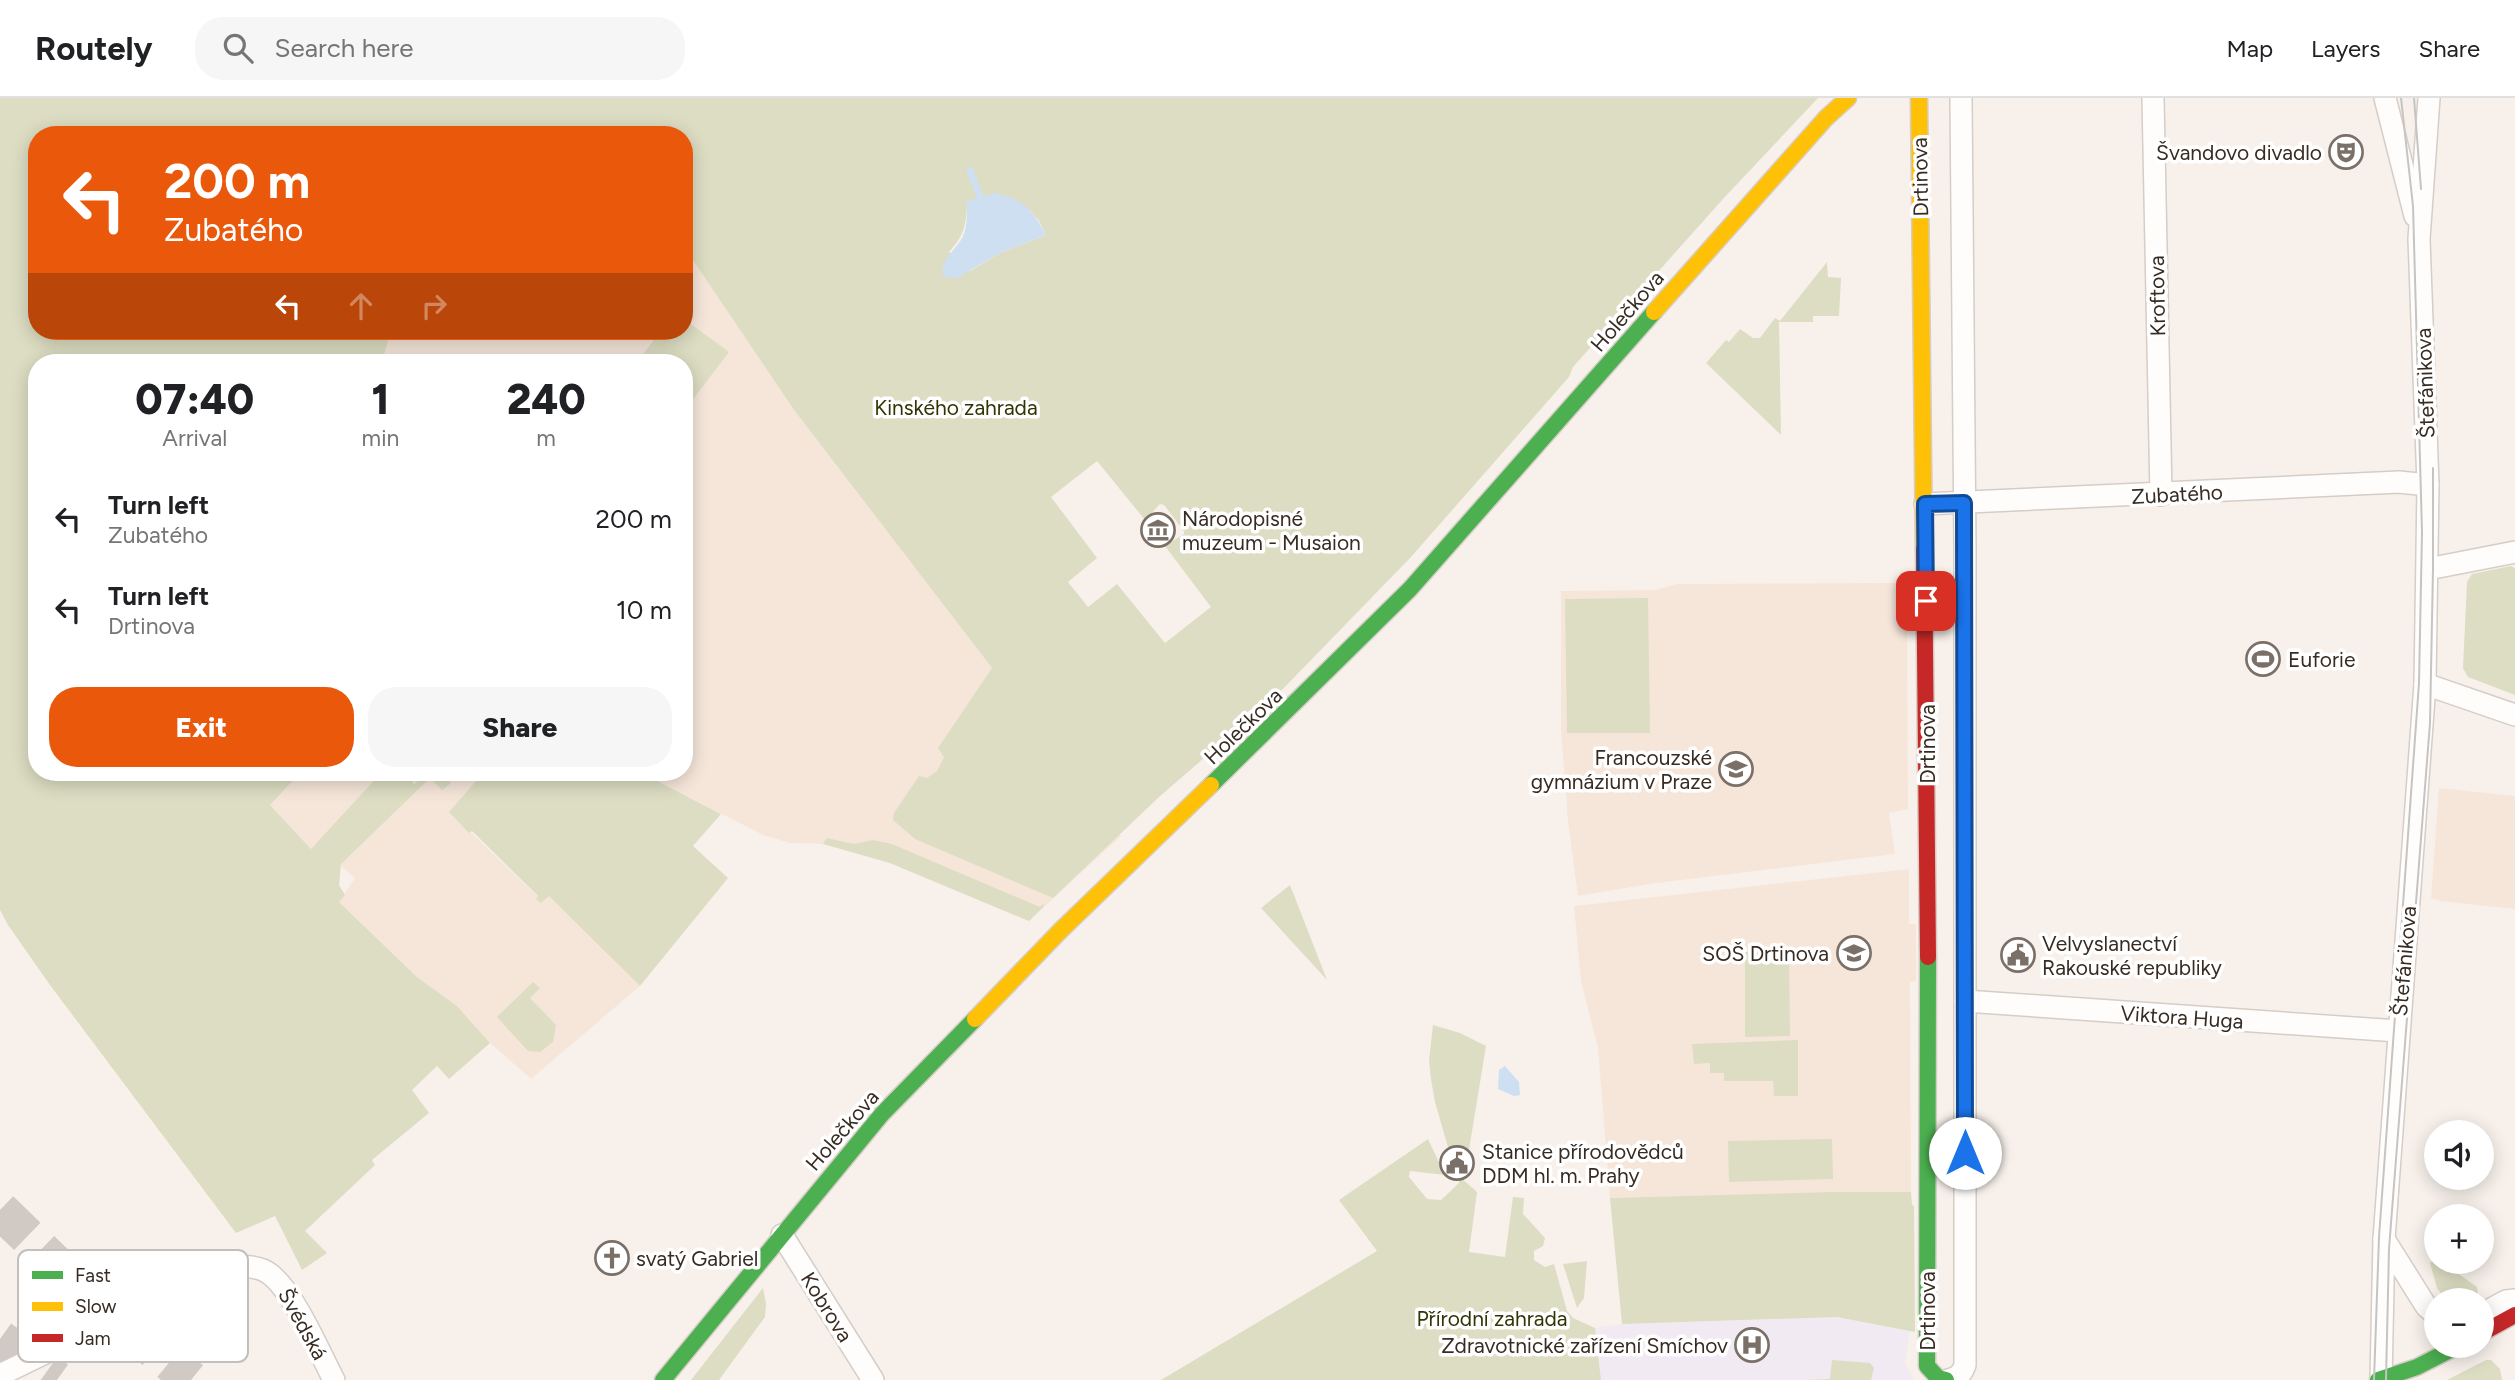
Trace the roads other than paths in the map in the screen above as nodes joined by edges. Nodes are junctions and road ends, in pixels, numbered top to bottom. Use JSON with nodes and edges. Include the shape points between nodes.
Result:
{"nodes":[{"id":1,"x":1848,"y":98,"type":"edge"},
{"id":2,"x":1919,"y":98,"type":"edge"},
{"id":3,"x":1961,"y":98,"type":"edge"},
{"id":4,"x":2153,"y":98,"type":"edge"},
{"id":5,"x":2385,"y":98,"type":"edge"},
{"id":6,"x":2429,"y":98,"type":"edge"},
{"id":7,"x":2419,"y":239,"type":"junction"},
{"id":8,"x":2428,"y":485,"type":"junction"},
{"id":9,"x":2161,"y":495,"type":"junction"},
{"id":10,"x":1964,"y":503,"type":"junction"},
{"id":11,"x":1925,"y":504,"type":"junction"},
{"id":12,"x":2515,"y":552,"type":"edge"},
{"id":13,"x":2428,"y":569,"type":"junction"},
{"id":14,"x":2426,"y":684,"type":"junction"},
{"id":15,"x":2515,"y":715,"type":"edge"},
{"id":16,"x":1965,"y":1001,"type":"junction"},
{"id":17,"x":2398,"y":1031,"type":"junction"},
{"id":18,"x":782,"y":1235,"type":"junction"},
{"id":19,"x":2384,"y":1238,"type":"junction"},
{"id":20,"x":248,"y":1267,"type":"edge"},
{"id":21,"x":2515,"y":1300,"type":"edge"},
{"id":22,"x":2424,"y":1303,"type":"edge"},
{"id":23,"x":2494,"y":1308,"type":"edge"},
{"id":24,"x":2515,"y":1315,"type":"edge"},
{"id":25,"x":2494,"y":1326,"type":"edge"},
{"id":26,"x":2435,"y":1358,"type":"edge"},
{"id":27,"x":29,"y":1362,"type":"edge"},
{"id":28,"x":0,"y":1376,"type":"edge"},
{"id":29,"x":334,"y":1380,"type":"edge"},
{"id":30,"x":663,"y":1380,"type":"edge"},
{"id":31,"x":873,"y":1380,"type":"edge"},
{"id":32,"x":1947,"y":1380,"type":"edge"},
{"id":33,"x":2380,"y":1380,"type":"edge"}],
"edges":[{"from":1,"to":18,"type":"street","name":"Holečkova","via":[[1421,577],[1060,931],[881,1114]]},
{"from":2,"to":11,"type":"street","name":"Drtinova"},
{"from":3,"to":10,"type":"street","name":"Drtinova"},
{"from":4,"to":9,"type":"street","name":"Kroftova"},
{"from":5,"to":7,"type":"street","name":"Štefánikova"},
{"from":6,"to":7,"type":"street","name":"Štefánikova"},
{"from":7,"to":8,"type":"street","name":"Štefánikova"},
{"from":8,"to":9,"type":"street","name":"Zubatého","via":[[2399,482]]},
{"from":8,"to":13,"type":"street","name":"Štefánikova"},
{"from":9,"to":10,"type":"street","name":"Zubatého"},
{"from":10,"to":11,"type":"street","name":"Zubatého"},
{"from":10,"to":16,"type":"street","name":"Drtinova"},
{"from":11,"to":32,"type":"street","name":"Drtinova","via":[[1927,1366],[1938,1378]]},
{"from":12,"to":13,"type":"street"},
{"from":13,"to":14,"type":"street","name":"Štefánikova"},
{"from":14,"to":15,"type":"street"},
{"from":14,"to":17,"type":"street","name":"Štefánikova"},
{"from":16,"to":17,"type":"street","name":"Viktora Huga"},
{"from":16,"to":32,"type":"street","name":"Drtinova","via":[[1965,1365],[1956,1379]]},
{"from":17,"to":19,"type":"street","name":"Štefánikova"},
{"from":18,"to":30,"type":"street","name":"Holečkova"},
{"from":18,"to":31,"type":"street","name":"Kobrova"},
{"from":19,"to":22,"type":"street"},
{"from":19,"to":33,"type":"street","name":"Štefánikova"},
{"from":20,"to":29,"type":"street","name":"Švédská","via":[[266,1271],[280,1282]]},
{"from":21,"to":23,"type":"street"},
{"from":24,"to":25,"type":"street"},
{"from":26,"to":33,"type":"street"},
{"from":27,"to":28,"type":"street","name":"Švédská"}]}
